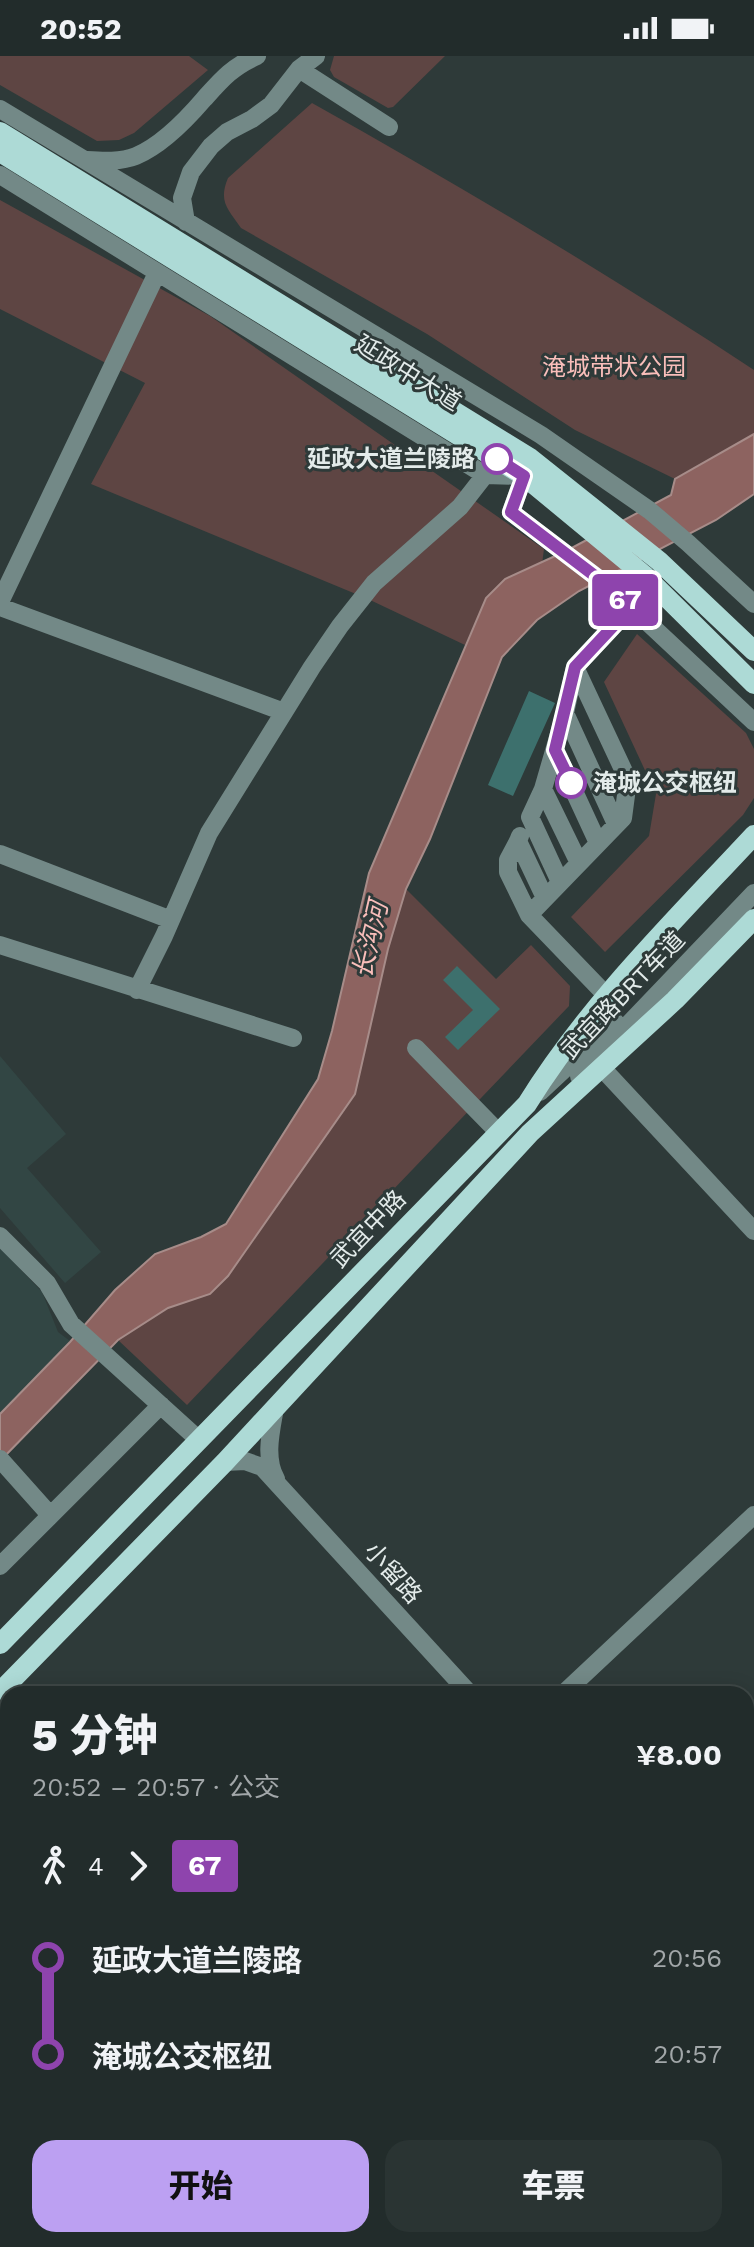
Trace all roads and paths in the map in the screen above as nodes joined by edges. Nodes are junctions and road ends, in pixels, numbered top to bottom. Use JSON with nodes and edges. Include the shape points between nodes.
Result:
{"nodes":[{"id":1,"x":257,"y":56,"type":"edge"},
{"id":2,"x":316,"y":56,"type":"edge"},
{"id":3,"x":299,"y":69,"type":"junction"},
{"id":4,"x":0,"y":109,"type":"edge"},
{"id":5,"x":389,"y":127,"type":"dead end"},
{"id":6,"x":0,"y":132,"type":"edge"},
{"id":7,"x":160,"y":142,"type":"junction"},
{"id":8,"x":0,"y":152,"type":"edge"},
{"id":9,"x":84,"y":160,"type":"junction"},
{"id":10,"x":191,"y":172,"type":"junction"},
{"id":11,"x":0,"y":175,"type":"edge"},
{"id":12,"x":106,"y":207,"type":"junction"},
{"id":13,"x":186,"y":222,"type":"junction"},
{"id":14,"x":150,"y":234,"type":"junction"},
{"id":15,"x":157,"y":273,"type":"junction"},
{"id":16,"x":541,"y":435,"type":"junction"},
{"id":17,"x":527,"y":467,"type":"junction"},
{"id":18,"x":485,"y":475,"type":"junction"},
{"id":19,"x":590,"y":518,"type":"junction"},
{"id":20,"x":754,"y":604,"type":"edge"},
{"id":21,"x":0,"y":605,"type":"edge"},
{"id":22,"x":632,"y":606,"type":"junction"},
{"id":23,"x":746,"y":641,"type":"edge"},
{"id":24,"x":754,"y":651,"type":"edge"},
{"id":25,"x":575,"y":667,"type":"junction"},
{"id":26,"x":754,"y":684,"type":"edge"},
{"id":27,"x":284,"y":712,"type":"junction"},
{"id":28,"x":565,"y":713,"type":"junction"},
{"id":29,"x":754,"y":722,"type":"edge"},
{"id":30,"x":555,"y":750,"type":"junction"},
{"id":31,"x":543,"y":789,"type":"junction"},
{"id":32,"x":530,"y":817,"type":"junction"},
{"id":33,"x":616,"y":824,"type":"junction"},
{"id":34,"x":754,"y":835,"type":"edge"},
{"id":35,"x":518,"y":841,"type":"junction"},
{"id":36,"x":598,"y":843,"type":"junction"},
{"id":37,"x":0,"y":854,"type":"edge"},
{"id":38,"x":579,"y":863,"type":"junction"},
{"id":39,"x":754,"y":880,"type":"edge"},
{"id":40,"x":560,"y":882,"type":"junction"},
{"id":41,"x":754,"y":893,"type":"edge"},
{"id":42,"x":545,"y":898,"type":"junction"},
{"id":43,"x":529,"y":915,"type":"junction"},
{"id":44,"x":754,"y":919,"type":"edge"},
{"id":45,"x":171,"y":920,"type":"junction"},
{"id":46,"x":0,"y":945,"type":"edge"},
{"id":47,"x":137,"y":990,"type":"junction"},
{"id":48,"x":606,"y":995,"type":"junction"},
{"id":49,"x":293,"y":1038,"type":"dead end"},
{"id":50,"x":416,"y":1048,"type":"dead end"},
{"id":51,"x":602,"y":1068,"type":"junction"},
{"id":52,"x":527,"y":1104,"type":"junction"},
{"id":53,"x":499,"y":1133,"type":"junction"},
{"id":54,"x":530,"y":1133,"type":"junction"},
{"id":55,"x":754,"y":1231,"type":"edge"},
{"id":56,"x":0,"y":1236,"type":"edge"},
{"id":57,"x":161,"y":1405,"type":"junction"},
{"id":58,"x":275,"y":1408,"type":"junction"},
{"id":59,"x":199,"y":1440,"type":"junction"},
{"id":60,"x":225,"y":1462,"type":"junction"},
{"id":61,"x":5,"y":1463,"type":"edge"},
{"id":62,"x":280,"y":1485,"type":"junction"},
{"id":63,"x":50,"y":1515,"type":"junction"},
{"id":64,"x":754,"y":1515,"type":"edge"},
{"id":65,"x":0,"y":1566,"type":"edge"},
{"id":66,"x":0,"y":1644,"type":"edge"},
{"id":67,"x":6,"y":1686,"type":"edge"},
{"id":68,"x":463,"y":1686,"type":"edge"},
{"id":69,"x":572,"y":1686,"type":"edge"}],
"edges":[{"from":1,"to":7,"type":"street","via":[[225,76]]},
{"from":2,"to":3,"type":"street"},
{"from":3,"to":5,"type":"street"},
{"from":3,"to":10,"type":"street","via":[[271,105],[227,132]]},
{"from":4,"to":9,"type":"street"},
{"from":6,"to":12,"type":"main road","name":"延政中大道"},
{"from":7,"to":9,"type":"street","via":[[136,156]]},
{"from":7,"to":12,"type":"street"},
{"from":8,"to":12,"type":"main road","name":"延政中大道"},
{"from":9,"to":12,"type":"street"},
{"from":10,"to":13,"type":"street","via":[[182,198]]},
{"from":10,"to":14,"type":"street"},
{"from":11,"to":12,"type":"street"},
{"from":12,"to":14,"type":"main road","name":"延政中大道"},
{"from":12,"to":14,"type":"street"},
{"from":13,"to":14,"type":"street"},
{"from":13,"to":16,"type":"street"},
{"from":14,"to":15,"type":"street"},
{"from":14,"to":17,"type":"main road","name":"延政中大道"},
{"from":15,"to":18,"type":"street"},
{"from":15,"to":21,"type":"street"},
{"from":16,"to":17,"type":"street"},
{"from":16,"to":20,"type":"street","via":[[649,510]]},
{"from":17,"to":18,"type":"street"},
{"from":17,"to":19,"type":"main road","name":"延政中大道"},
{"from":17,"to":22,"type":"street","via":[[511,512]]},
{"from":18,"to":27,"type":"street","via":[[460,507],[374,583]]},
{"from":19,"to":23,"type":"main road","name":"延政中大道","via":[[659,561]]},
{"from":19,"to":26,"type":"main road","name":"延政中大道"},
{"from":21,"to":27,"type":"street"},
{"from":22,"to":25,"type":"street"},
{"from":22,"to":29,"type":"street"},
{"from":23,"to":24,"type":"main road","name":"延政中大道"},
{"from":25,"to":28,"type":"street"},
{"from":25,"to":33,"type":"street","via":[[628,780],[623,818]]},
{"from":27,"to":45,"type":"street","via":[[209,833]]},
{"from":28,"to":30,"type":"street"},
{"from":28,"to":33,"type":"street"},
{"from":30,"to":31,"type":"street"},
{"from":30,"to":36,"type":"street"},
{"from":31,"to":32,"type":"street"},
{"from":31,"to":38,"type":"street"},
{"from":32,"to":35,"type":"street"},
{"from":32,"to":40,"type":"street"},
{"from":33,"to":36,"type":"street"},
{"from":34,"to":48,"type":"main road","name":"武宜中路"},
{"from":35,"to":42,"type":"street"},
{"from":35,"to":43,"type":"street","via":[[508,872]]},
{"from":36,"to":38,"type":"street"},
{"from":37,"to":45,"type":"street"},
{"from":38,"to":40,"type":"street"},
{"from":39,"to":52,"type":"street","name":"武宜路BRT车道","via":[[648,993]]},
{"from":40,"to":42,"type":"street"},
{"from":41,"to":54,"type":"street","name":"武宜路BRT车道"},
{"from":42,"to":43,"type":"street"},
{"from":43,"to":48,"type":"street"},
{"from":44,"to":51,"type":"main road"},
{"from":45,"to":47,"type":"street"},
{"from":46,"to":47,"type":"street"},
{"from":47,"to":49,"type":"street"},
{"from":48,"to":52,"type":"main road","name":"武宜中路"},
{"from":50,"to":53,"type":"street"},
{"from":51,"to":54,"type":"main road"},
{"from":51,"to":55,"type":"street"},
{"from":52,"to":53,"type":"main road","name":"武宜中路"},
{"from":53,"to":59,"type":"main road","name":"武宜中路"},
{"from":54,"to":58,"type":"main road"},
{"from":56,"to":57,"type":"street","via":[[47,1283],[71,1324]]},
{"from":57,"to":59,"type":"street"},
{"from":57,"to":63,"type":"street"},
{"from":58,"to":60,"type":"main road"},
{"from":58,"to":62,"type":"street","name":"小留路","via":[[269,1444],[271,1470]]},
{"from":59,"to":66,"type":"main road","name":"武宜中路"},
{"from":60,"to":62,"type":"street","name":"小留路","via":[[262,1467]]},
{"from":60,"to":67,"type":"main road"},
{"from":61,"to":63,"type":"street"},
{"from":62,"to":68,"type":"street","name":"小留路"},
{"from":63,"to":65,"type":"street"},
{"from":64,"to":69,"type":"street"}]}
